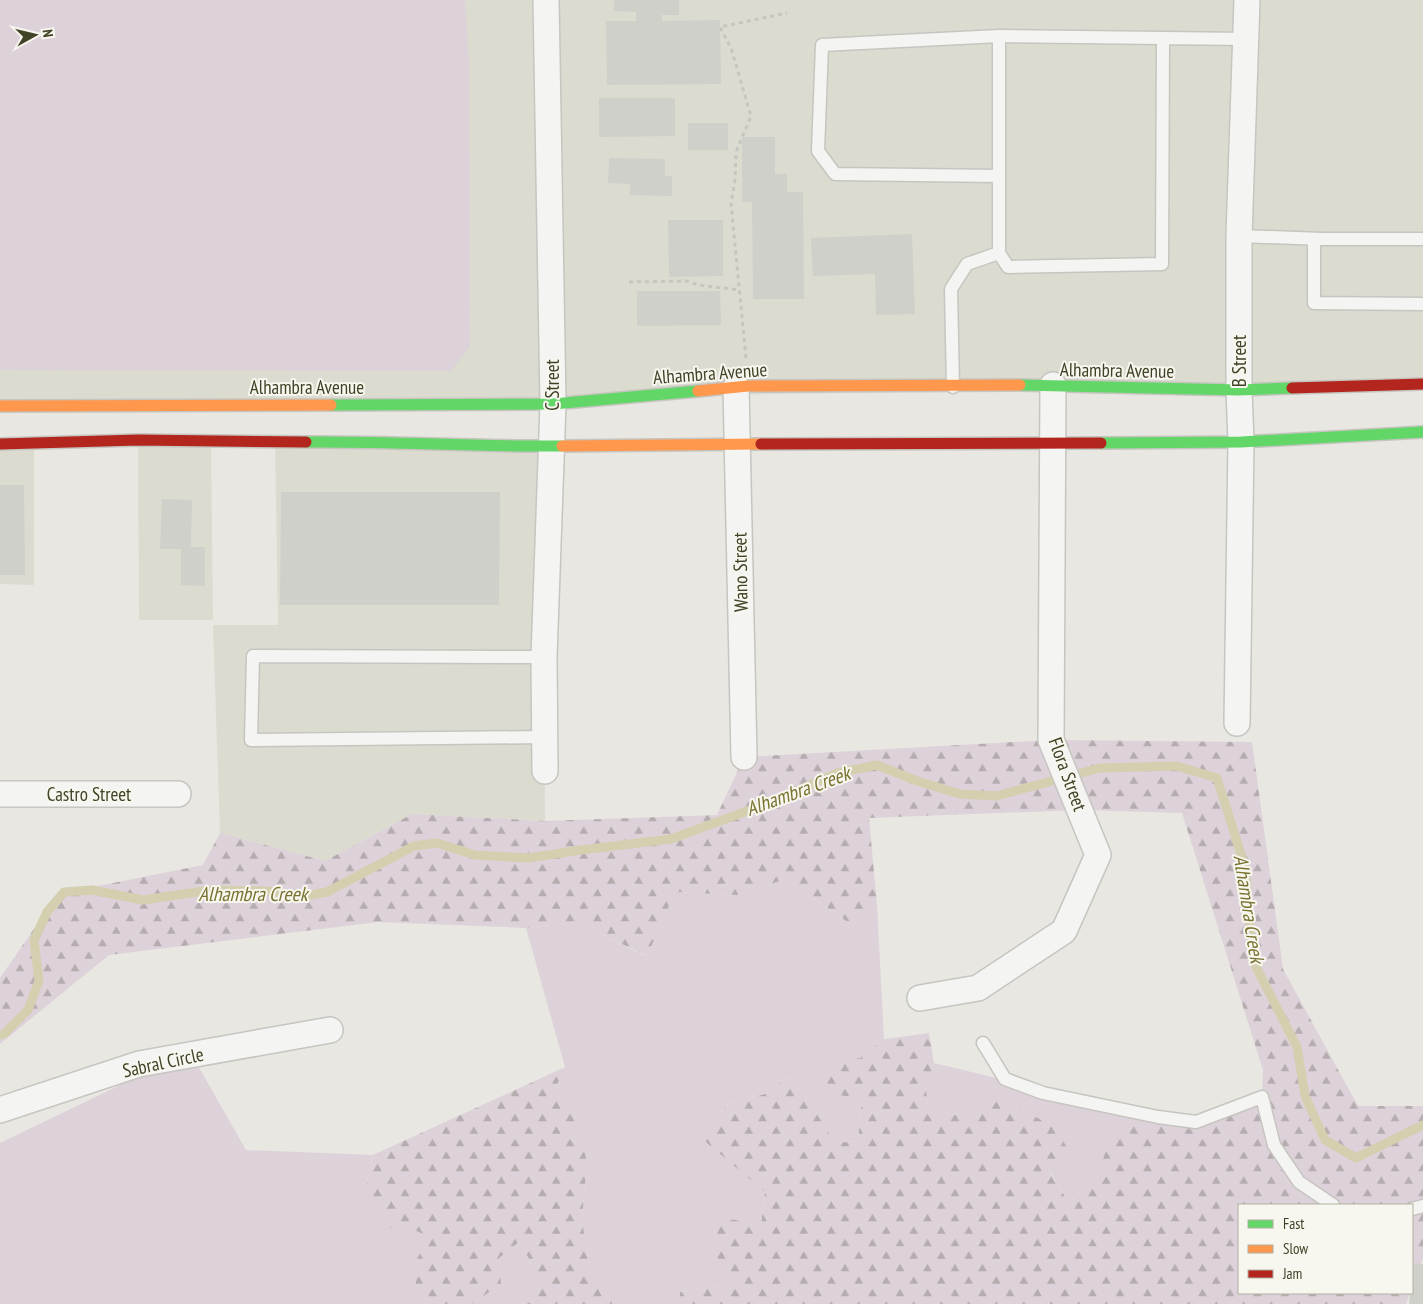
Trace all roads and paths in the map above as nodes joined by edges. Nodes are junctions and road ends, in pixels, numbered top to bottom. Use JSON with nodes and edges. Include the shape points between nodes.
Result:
{"nodes":[{"id":1,"x":546,"y":0,"type":"edge"},
{"id":2,"x":1248,"y":0,"type":"edge"},
{"id":3,"x":787,"y":13,"type":"dead end"},
{"id":4,"x":1000,"y":36,"type":"junction"},
{"id":5,"x":1163,"y":38,"type":"junction"},
{"id":6,"x":1246,"y":39,"type":"junction"},
{"id":7,"x":999,"y":176,"type":"junction"},
{"id":8,"x":1240,"y":236,"type":"junction"},
{"id":9,"x":1314,"y":239,"type":"junction"},
{"id":10,"x":1423,"y":239,"type":"edge"},
{"id":11,"x":999,"y":253,"type":"junction"},
{"id":12,"x":629,"y":282,"type":"dead end"},
{"id":13,"x":740,"y":290,"type":"junction"},
{"id":14,"x":1423,"y":304,"type":"edge"},
{"id":15,"x":1423,"y":384,"type":"edge"},
{"id":16,"x":1053,"y":385,"type":"junction"},
{"id":17,"x":742,"y":386,"type":"junction"},
{"id":18,"x":953,"y":387,"type":"junction"},
{"id":19,"x":1239,"y":390,"type":"junction"},
{"id":20,"x":553,"y":404,"type":"junction"},
{"id":21,"x":0,"y":406,"type":"edge"},
{"id":22,"x":1423,"y":432,"type":"edge"},
{"id":23,"x":1240,"y":442,"type":"junction"},
{"id":24,"x":0,"y":444,"type":"edge"},
{"id":25,"x":738,"y":444,"type":"junction"},
{"id":26,"x":1053,"y":444,"type":"junction"},
{"id":27,"x":551,"y":446,"type":"junction"},
{"id":28,"x":544,"y":657,"type":"junction"},
{"id":29,"x":1237,"y":723,"type":"dead end"},
{"id":30,"x":545,"y":736,"type":"junction"},
{"id":31,"x":744,"y":757,"type":"dead end"},
{"id":32,"x":545,"y":771,"type":"dead end"},
{"id":33,"x":0,"y":794,"type":"edge"},
{"id":34,"x":178,"y":794,"type":"dead end"},
{"id":35,"x":920,"y":998,"type":"dead end"},
{"id":36,"x":330,"y":1030,"type":"dead end"},
{"id":37,"x":983,"y":1043,"type":"dead end"},
{"id":38,"x":0,"y":1110,"type":"edge"},
{"id":39,"x":1332,"y":1204,"type":"edge"}],
"edges":[{"from":1,"to":20,"type":"street","name":"C Street"},
{"from":2,"to":6,"type":"street","name":"B Street"},
{"from":3,"to":13,"type":"path","via":[[720,27],[731,48],[751,116],[736,152],[731,204]]},
{"from":4,"to":5,"type":"lane"},
{"from":4,"to":7,"type":"lane"},
{"from":4,"to":7,"type":"lane","via":[[822,45],[818,151],[835,174]]},
{"from":5,"to":6,"type":"lane"},
{"from":5,"to":11,"type":"lane","via":[[1162,264],[1008,267]]},
{"from":6,"to":8,"type":"street","name":"B Street"},
{"from":7,"to":11,"type":"lane"},
{"from":8,"to":9,"type":"lane"},
{"from":8,"to":19,"type":"street","name":"B Street"},
{"from":9,"to":10,"type":"lane"},
{"from":9,"to":14,"type":"lane","via":[[1314,304]]},
{"from":11,"to":18,"type":"lane","via":[[967,264],[951,289]]},
{"from":12,"to":13,"type":"path","via":[[687,281]]},
{"from":13,"to":17,"type":"path"},
{"from":15,"to":19,"type":"main road","name":"Alhambra Avenue"},
{"from":16,"to":18,"type":"main road","name":"Alhambra Avenue"},
{"from":16,"to":19,"type":"main road","name":"Alhambra Avenue"},
{"from":16,"to":26,"type":"street","name":"Flora Street"},
{"from":17,"to":18,"type":"main road","name":"Alhambra Avenue"},
{"from":17,"to":20,"type":"main road","name":"Alhambra Avenue"},
{"from":17,"to":25,"type":"street","name":"Wano Street"},
{"from":19,"to":23,"type":"street","name":"B Street"},
{"from":20,"to":21,"type":"main road","name":"Alhambra Avenue"},
{"from":20,"to":27,"type":"street","name":"C Street"},
{"from":22,"to":23,"type":"main road"},
{"from":23,"to":26,"type":"main road"},
{"from":23,"to":29,"type":"street","name":"B Street"},
{"from":24,"to":27,"type":"main road","via":[[210,440]]},
{"from":25,"to":26,"type":"main road"},
{"from":25,"to":27,"type":"main road"},
{"from":25,"to":31,"type":"street","name":"Wano Street"},
{"from":26,"to":35,"type":"street","name":"Flora Street","via":[[1051,740],[1098,854],[1064,932],[978,988]]},
{"from":27,"to":28,"type":"street","name":"C Street"},
{"from":28,"to":30,"type":"street","name":"C Street"},
{"from":28,"to":30,"type":"lane","via":[[252,656],[251,740]]},
{"from":30,"to":32,"type":"street","name":"C Street"},
{"from":33,"to":34,"type":"street","name":"Castro Street"},
{"from":36,"to":38,"type":"street","name":"Sabral Circle","via":[[139,1064]]},
{"from":37,"to":39,"type":"lane","via":[[1004,1079],[1043,1092],[1158,1117],[1196,1122],[1262,1097],[1274,1145],[1299,1182]]}]}
